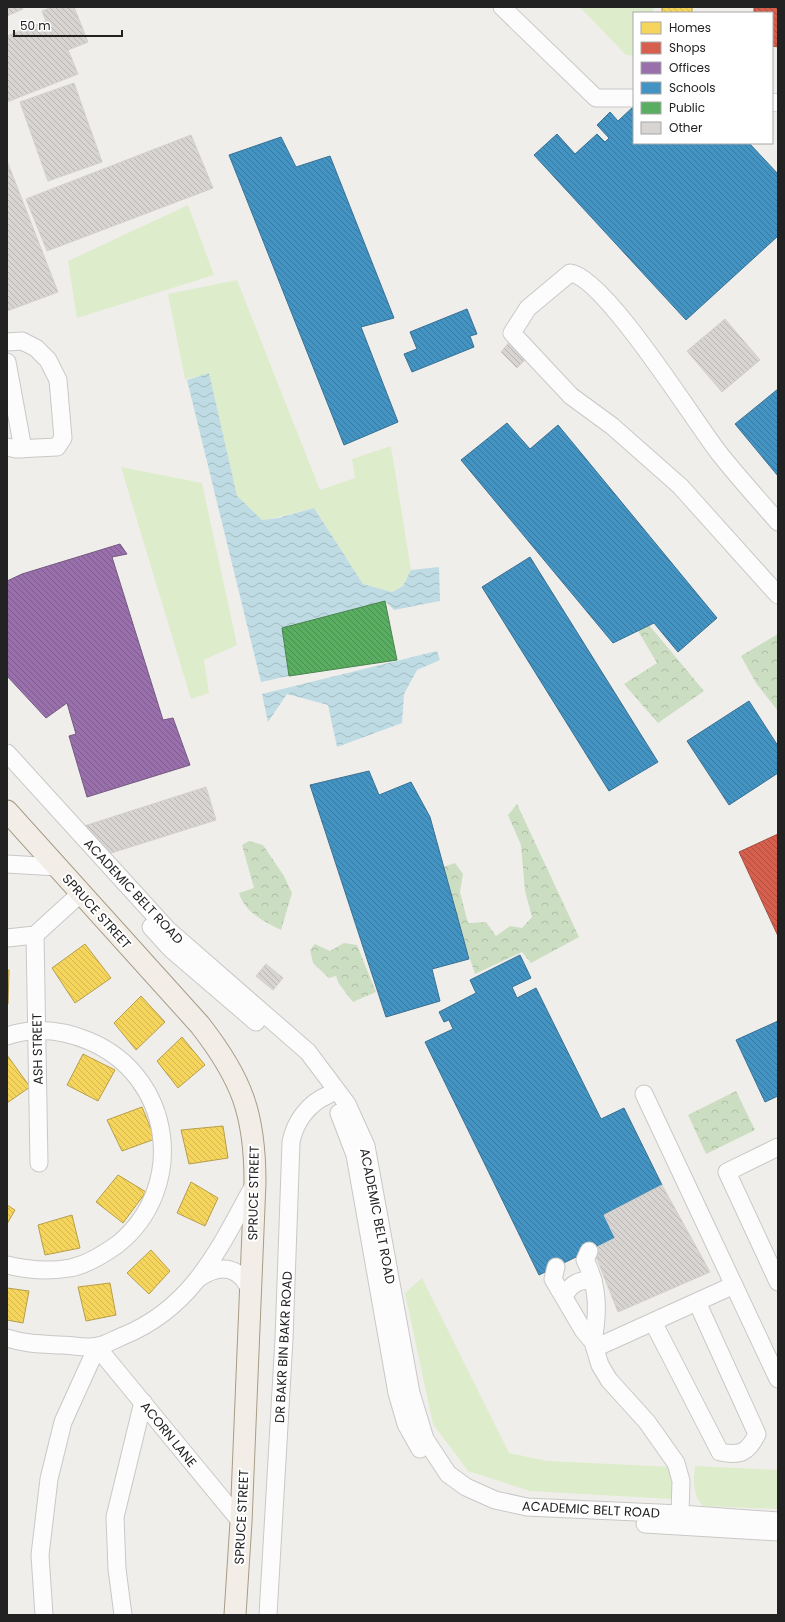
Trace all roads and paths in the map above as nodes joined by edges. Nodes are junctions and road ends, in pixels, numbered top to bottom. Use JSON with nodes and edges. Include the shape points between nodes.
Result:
{"nodes":[{"id":1,"x":502,"y":7,"type":"edge"},
{"id":2,"x":633,"y":98,"type":"edge"},
{"id":3,"x":7,"y":342,"type":"edge"},
{"id":4,"x":7,"y":362,"type":"edge"},
{"id":5,"x":15,"y":448,"type":"edge"},
{"id":6,"x":778,"y":522,"type":"edge"},
{"id":7,"x":778,"y":595,"type":"edge"},
{"id":8,"x":7,"y":753,"type":"edge"},
{"id":9,"x":7,"y":769,"type":"edge"},
{"id":10,"x":7,"y":811,"type":"edge"},
{"id":11,"x":7,"y":864,"type":"edge"},
{"id":12,"x":57,"y":867,"type":"junction"},
{"id":13,"x":81,"y":893,"type":"junction"},
{"id":14,"x":35,"y":935,"type":"junction"},
{"id":15,"x":7,"y":938,"type":"edge"},
{"id":16,"x":36,"y":1030,"type":"junction"},
{"id":17,"x":7,"y":1036,"type":"edge"},
{"id":18,"x":644,"y":1094,"type":"dead end"},
{"id":19,"x":328,"y":1095,"type":"junction"},
{"id":20,"x":778,"y":1147,"type":"edge"},
{"id":21,"x":39,"y":1163,"type":"dead end"},
{"id":22,"x":255,"y":1182,"type":"junction"},
{"id":23,"x":589,"y":1251,"type":"dead end"},
{"id":24,"x":7,"y":1265,"type":"edge"},
{"id":25,"x":556,"y":1267,"type":"dead end"},
{"id":26,"x":199,"y":1278,"type":"junction"},
{"id":27,"x":594,"y":1280,"type":"junction"},
{"id":28,"x":778,"y":1282,"type":"edge"},
{"id":29,"x":734,"y":1285,"type":"junction"},
{"id":30,"x":251,"y":1293,"type":"junction"},
{"id":31,"x":564,"y":1296,"type":"junction"},
{"id":32,"x":697,"y":1302,"type":"junction"},
{"id":33,"x":653,"y":1322,"type":"junction"},
{"id":34,"x":7,"y":1338,"type":"edge"},
{"id":35,"x":594,"y":1345,"type":"junction"},
{"id":36,"x":97,"y":1346,"type":"junction"},
{"id":37,"x":778,"y":1379,"type":"edge"},
{"id":38,"x":143,"y":1402,"type":"junction"},
{"id":39,"x":680,"y":1514,"type":"junction"},
{"id":40,"x":778,"y":1521,"type":"edge"},
{"id":41,"x":241,"y":1522,"type":"junction"},
{"id":42,"x":778,"y":1532,"type":"edge"},
{"id":43,"x":44,"y":1615,"type":"edge"},
{"id":44,"x":123,"y":1615,"type":"edge"},
{"id":45,"x":236,"y":1615,"type":"edge"},
{"id":46,"x":268,"y":1615,"type":"edge"}],
"edges":[{"from":1,"to":2,"type":"street","via":[[596,98]]},
{"from":3,"to":5,"type":"street","via":[[22,341],[36,348],[48,360],[58,380],[63,438],[57,447]]},
{"from":4,"to":5,"type":"street"},
{"from":6,"to":7,"type":"street","via":[[719,452],[649,352],[594,287],[578,274],[570,273],[528,308],[512,333],[571,396],[612,426],[680,486]]},
{"from":8,"to":39,"type":"street","name":"ACADEMIC BELT ROAD","via":[[168,930],[308,1052],[347,1104],[366,1146],[411,1393],[425,1439],[448,1474],[466,1487],[495,1500],[527,1507]]},
{"from":9,"to":19,"type":"street","name":"ACADEMIC BELT ROAD","via":[[171,949],[308,1066]]},
{"from":10,"to":12,"type":"main road","name":"SPRUCE STREET"},
{"from":11,"to":12,"type":"street"},
{"from":12,"to":13,"type":"main road","name":"SPRUCE STREET"},
{"from":13,"to":14,"type":"street"},
{"from":13,"to":22,"type":"main road","name":"SPRUCE STREET","via":[[200,1025],[221,1052],[246,1102],[255,1152]]},
{"from":14,"to":15,"type":"street"},
{"from":14,"to":16,"type":"street","name":"ASH STREET"},
{"from":16,"to":17,"type":"street"},
{"from":16,"to":21,"type":"street","name":"ASH STREET"},
{"from":16,"to":24,"type":"street","via":[[72,1034],[105,1047],[132,1070],[154,1106],[162,1134],[162,1169],[151,1203],[131,1233],[103,1255],[70,1268],[35,1271]]},
{"from":18,"to":29,"type":"street"},
{"from":19,"to":42,"type":"street","name":"ACADEMIC BELT ROAD","via":[[346,1129],[355,1155],[396,1393],[406,1424],[425,1459],[444,1481],[463,1496],[496,1510],[526,1516]]},
{"from":19,"to":46,"type":"street","name":"DR BAKR BIN BAKR ROAD","via":[[318,1099],[303,1115],[291,1142],[284,1339]]},
{"from":20,"to":28,"type":"street","via":[[727,1172]]},
{"from":22,"to":26,"type":"street","via":[[220,1248]]},
{"from":22,"to":30,"type":"main road","name":"SPRUCE STREET"},
{"from":23,"to":27,"type":"street","via":[[585,1260]]},
{"from":25,"to":31,"type":"street","via":[[553,1279]]},
{"from":26,"to":30,"type":"street","via":[[216,1269],[232,1270],[246,1281]]},
{"from":26,"to":36,"type":"street","via":[[162,1316],[139,1329]]},
{"from":27,"to":31,"type":"street","via":[[573,1283]]},
{"from":27,"to":35,"type":"street","via":[[597,1304]]},
{"from":29,"to":32,"type":"street"},
{"from":29,"to":37,"type":"street"},
{"from":30,"to":41,"type":"main road","name":"SPRUCE STREET"},
{"from":31,"to":35,"type":"street"},
{"from":32,"to":33,"type":"street"},
{"from":32,"to":33,"type":"street","via":[[757,1434],[746,1450],[734,1455],[720,1452]]},
{"from":33,"to":35,"type":"street"},
{"from":34,"to":36,"type":"street","via":[[21,1343]]},
{"from":35,"to":39,"type":"street","via":[[609,1380],[647,1422],[676,1463],[681,1481]]},
{"from":36,"to":38,"type":"street","name":"ACORN LANE"},
{"from":36,"to":43,"type":"street","via":[[63,1422],[49,1479],[40,1555]]},
{"from":38,"to":41,"type":"street","name":"ACORN LANE"},
{"from":38,"to":44,"type":"street","via":[[115,1517],[117,1568]]},
{"from":39,"to":40,"type":"street","name":"ACADEMIC BELT ROAD"},
{"from":41,"to":45,"type":"main road","name":"SPRUCE STREET"}]}
